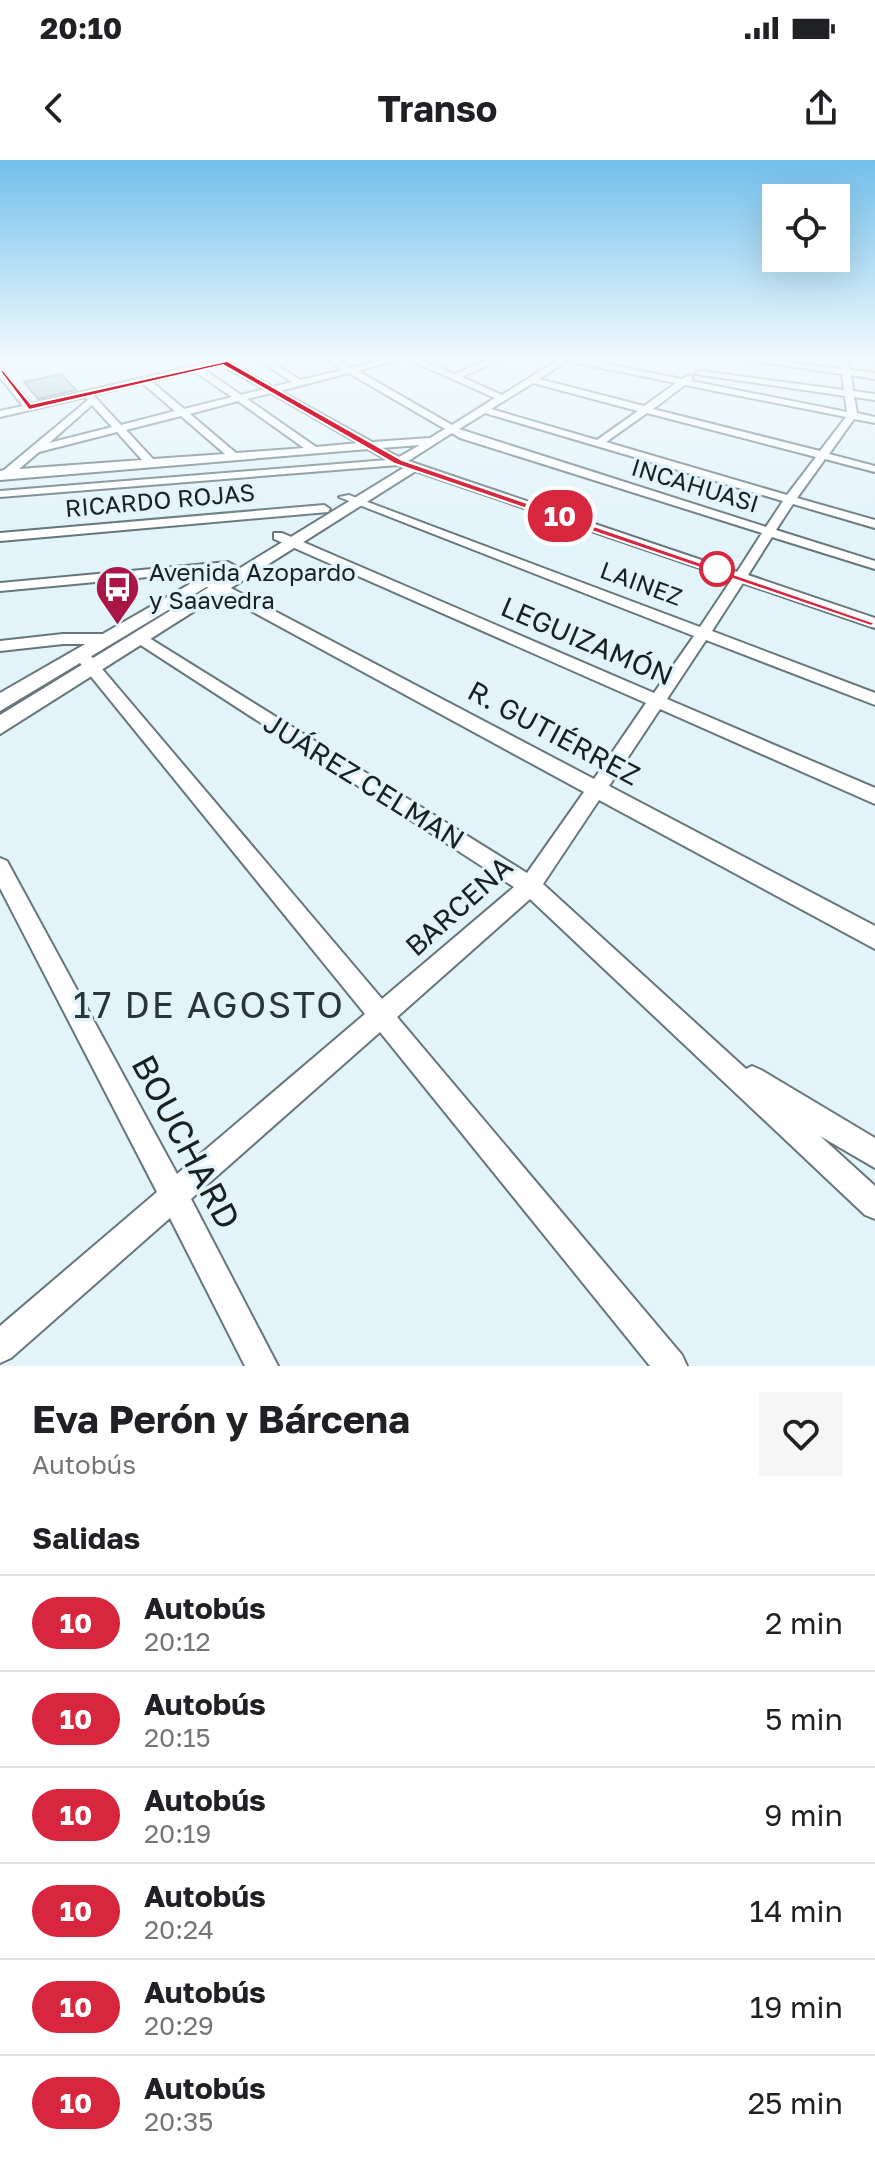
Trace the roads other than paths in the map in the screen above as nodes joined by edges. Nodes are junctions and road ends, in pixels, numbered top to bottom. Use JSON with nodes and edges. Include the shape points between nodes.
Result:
{"nodes":[{"id":1,"x":69,"y":416,"type":"edge"},
{"id":2,"x":106,"y":416,"type":"edge"},
{"id":3,"x":172,"y":416,"type":"edge"},
{"id":4,"x":189,"y":416,"type":"edge"},
{"id":5,"x":267,"y":416,"type":"edge"},
{"id":6,"x":318,"y":416,"type":"edge"},
{"id":7,"x":431,"y":416,"type":"edge"},
{"id":8,"x":477,"y":416,"type":"edge"},
{"id":9,"x":496,"y":416,"type":"edge"},
{"id":10,"x":504,"y":416,"type":"edge"},
{"id":11,"x":636,"y":416,"type":"edge"},
{"id":12,"x":669,"y":416,"type":"edge"},
{"id":13,"x":851,"y":416,"type":"edge"},
{"id":14,"x":118,"y":430,"type":"junction"},
{"id":15,"x":459,"y":432,"type":"junction"},
{"id":16,"x":599,"y":443,"type":"junction"},
{"id":17,"x":369,"y":445,"type":"junction"},
{"id":18,"x":439,"y":445,"type":"junction"},
{"id":19,"x":33,"y":450,"type":"junction"},
{"id":20,"x":314,"y":450,"type":"junction"},
{"id":21,"x":234,"y":456,"type":"junction"},
{"id":22,"x":822,"y":456,"type":"junction"},
{"id":23,"x":151,"y":463,"type":"junction"},
{"id":24,"x":407,"y":464,"type":"junction"},
{"id":25,"x":875,"y":469,"type":"edge"},
{"id":26,"x":2,"y":477,"type":"edge"},
{"id":27,"x":0,"y":494,"type":"edge"},
{"id":28,"x":790,"y":499,"type":"junction"},
{"id":29,"x":352,"y":500,"type":"junction"},
{"id":30,"x":324,"y":509,"type":"junction"},
{"id":31,"x":875,"y":524,"type":"edge"},
{"id":32,"x":771,"y":532,"type":"junction"},
{"id":33,"x":0,"y":537,"type":"edge"},
{"id":34,"x":286,"y":539,"type":"junction"},
{"id":35,"x":875,"y":565,"type":"edge"},
{"id":36,"x":228,"y":566,"type":"junction"},
{"id":37,"x":741,"y":577,"type":"junction"},
{"id":38,"x":213,"y":584,"type":"junction"},
{"id":39,"x":0,"y":587,"type":"edge"},
{"id":40,"x":875,"y":623,"type":"edge"},
{"id":41,"x":705,"y":631,"type":"junction"},
{"id":42,"x":106,"y":639,"type":"junction"},
{"id":43,"x":141,"y":639,"type":"junction"},
{"id":44,"x":0,"y":646,"type":"edge"},
{"id":45,"x":87,"y":661,"type":"junction"},
{"id":46,"x":875,"y":699,"type":"edge"},
{"id":47,"x":658,"y":700,"type":"junction"},
{"id":48,"x":0,"y":703,"type":"edge"},
{"id":49,"x":0,"y":726,"type":"edge"},
{"id":50,"x":599,"y":788,"type":"junction"},
{"id":51,"x":875,"y":796,"type":"edge"},
{"id":52,"x":0,"y":867,"type":"edge"},
{"id":53,"x":530,"y":886,"type":"junction"},
{"id":54,"x":875,"y":938,"type":"edge"},
{"id":55,"x":382,"y":1016,"type":"junction"},
{"id":56,"x":722,"y":1061,"type":"junction"},
{"id":57,"x":875,"y":1154,"type":"edge"},
{"id":58,"x":176,"y":1195,"type":"junction"},
{"id":59,"x":875,"y":1205,"type":"edge"},
{"id":60,"x":0,"y":1347,"type":"edge"},
{"id":61,"x":262,"y":1366,"type":"edge"},
{"id":62,"x":671,"y":1366,"type":"edge"}],
"edges":[{"from":1,"to":19,"type":"street"},
{"from":2,"to":14,"type":"street"},
{"from":3,"to":14,"type":"street"},
{"from":4,"to":21,"type":"street"},
{"from":5,"to":20,"type":"street"},
{"from":6,"to":17,"type":"street"},
{"from":7,"to":15,"type":"street","name":"INCAHUASI"},
{"from":8,"to":15,"type":"street"},
{"from":9,"to":15,"type":"street"},
{"from":10,"to":16,"type":"street"},
{"from":11,"to":16,"type":"street"},
{"from":12,"to":22,"type":"street"},
{"from":13,"to":22,"type":"street","name":"BARCENA"},
{"from":14,"to":19,"type":"street"},
{"from":14,"to":23,"type":"street"},
{"from":15,"to":18,"type":"street"},
{"from":15,"to":32,"type":"street","name":"INCAHUASI"},
{"from":16,"to":28,"type":"street"},
{"from":17,"to":18,"type":"street"},
{"from":17,"to":20,"type":"street"},
{"from":17,"to":24,"type":"street"},
{"from":18,"to":24,"type":"street"},
{"from":18,"to":24,"type":"street"},
{"from":19,"to":26,"type":"street"},
{"from":20,"to":21,"type":"street"},
{"from":21,"to":23,"type":"street"},
{"from":22,"to":25,"type":"street"},
{"from":22,"to":28,"type":"street","name":"BARCENA"},
{"from":23,"to":26,"type":"street"},
{"from":24,"to":27,"type":"street"},
{"from":24,"to":29,"type":"street"},
{"from":24,"to":37,"type":"street"},
{"from":28,"to":31,"type":"street"},
{"from":28,"to":32,"type":"street","name":"BARCENA"},
{"from":29,"to":30,"type":"street"},
{"from":29,"to":34,"type":"street"},
{"from":29,"to":41,"type":"street","name":"LAINEZ"},
{"from":30,"to":33,"type":"street","name":"RICARDO ROJAS"},
{"from":30,"to":34,"type":"street"},
{"from":32,"to":35,"type":"street","name":"INCAHUASI"},
{"from":32,"to":37,"type":"street","name":"BARCENA"},
{"from":34,"to":36,"type":"street"},
{"from":34,"to":38,"type":"street"},
{"from":34,"to":47,"type":"street","name":"LEGUIZAMÓN"},
{"from":36,"to":38,"type":"street"},
{"from":36,"to":39,"type":"street"},
{"from":37,"to":40,"type":"street"},
{"from":37,"to":41,"type":"street","name":"BARCENA"},
{"from":38,"to":42,"type":"street"},
{"from":38,"to":43,"type":"street"},
{"from":38,"to":50,"type":"street","name":"R. GUTIÉRREZ"},
{"from":41,"to":46,"type":"street","name":"LAINEZ"},
{"from":41,"to":47,"type":"street","name":"BARCENA"},
{"from":42,"to":44,"type":"street"},
{"from":42,"to":45,"type":"street"},
{"from":43,"to":45,"type":"street"},
{"from":43,"to":53,"type":"street","name":"JUÁREZ CELMAN"},
{"from":45,"to":48,"type":"street"},
{"from":45,"to":49,"type":"street"},
{"from":45,"to":55,"type":"street"},
{"from":47,"to":50,"type":"street","name":"BARCENA"},
{"from":47,"to":51,"type":"street","name":"LEGUIZAMÓN"},
{"from":50,"to":53,"type":"street","name":"BARCENA"},
{"from":50,"to":54,"type":"street","name":"R. GUTIÉRREZ"},
{"from":52,"to":58,"type":"street","name":"BOUCHARD"},
{"from":53,"to":55,"type":"street","name":"BARCENA"},
{"from":53,"to":56,"type":"street","name":"JUÁREZ CELMAN"},
{"from":55,"to":58,"type":"street","name":"BARCENA"},
{"from":55,"to":62,"type":"street"},
{"from":56,"to":57,"type":"street","name":"JUÁREZ CELMAN"},
{"from":56,"to":59,"type":"street","name":"JUÁREZ CELMAN"},
{"from":58,"to":60,"type":"street","name":"BARCENA"},
{"from":58,"to":61,"type":"street","name":"BOUCHARD"}]}
